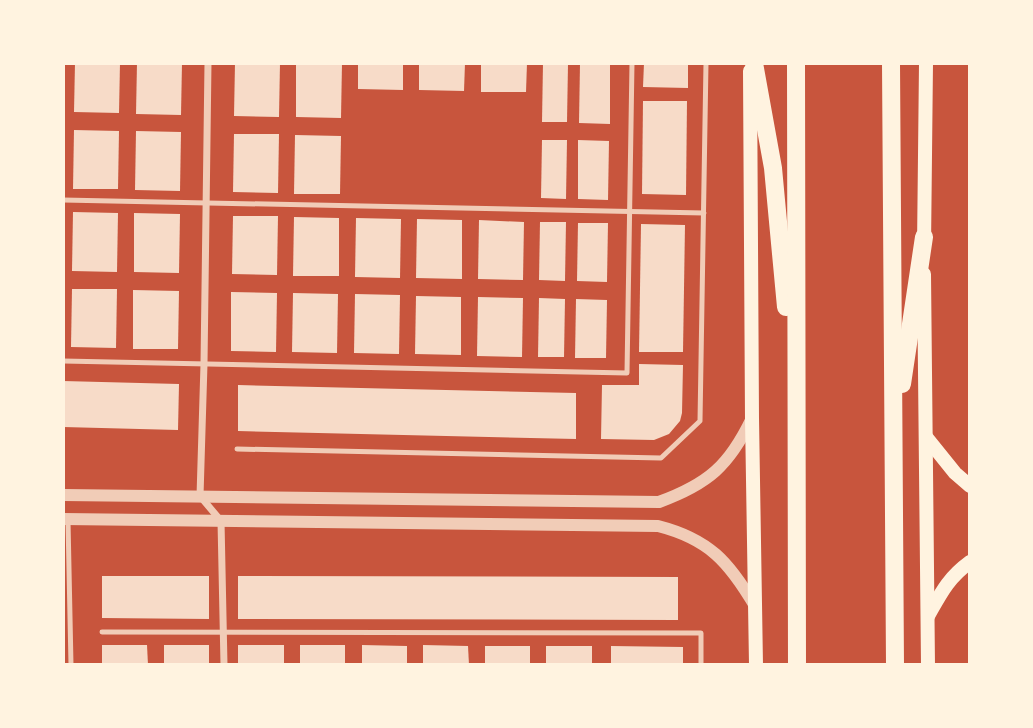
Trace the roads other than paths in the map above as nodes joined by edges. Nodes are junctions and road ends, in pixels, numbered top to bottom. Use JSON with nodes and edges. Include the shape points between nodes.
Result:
{"nodes":[{"id":1,"x":208,"y":63,"type":"edge"},
{"id":2,"x":632,"y":63,"type":"edge"},
{"id":3,"x":706,"y":63,"type":"edge"},
{"id":4,"x":752,"y":63,"type":"edge"},
{"id":5,"x":796,"y":63,"type":"edge"},
{"id":6,"x":891,"y":63,"type":"edge"},
{"id":7,"x":926,"y":63,"type":"edge"},
{"id":8,"x":63,"y":200,"type":"edge"},
{"id":9,"x":206,"y":203,"type":"junction"},
{"id":10,"x":630,"y":212,"type":"junction"},
{"id":11,"x":704,"y":213,"type":"junction"},
{"id":12,"x":924,"y":237,"type":"junction"},
{"id":13,"x":63,"y":361,"type":"edge"},
{"id":14,"x":204,"y":364,"type":"junction"},
{"id":15,"x":796,"y":415,"type":"junction"},
{"id":16,"x":752,"y":418,"type":"junction"},
{"id":17,"x":926,"y":437,"type":"junction"},
{"id":18,"x":894,"y":443,"type":"junction"},
{"id":19,"x":237,"y":449,"type":"dead end"},
{"id":20,"x":970,"y":486,"type":"edge"},
{"id":21,"x":63,"y":495,"type":"edge"},
{"id":22,"x":200,"y":496,"type":"junction"},
{"id":23,"x":66,"y":519,"type":"edge"},
{"id":24,"x":221,"y":521,"type":"junction"},
{"id":25,"x":970,"y":562,"type":"edge"},
{"id":26,"x":755,"y":606,"type":"junction"},
{"id":27,"x":928,"y":618,"type":"junction"},
{"id":28,"x":102,"y":632,"type":"dead end"},
{"id":29,"x":224,"y":632,"type":"junction"},
{"id":30,"x":63,"y":654,"type":"edge"},
{"id":31,"x":71,"y":654,"type":"junction"},
{"id":32,"x":71,"y":665,"type":"edge"},
{"id":33,"x":224,"y":665,"type":"edge"},
{"id":34,"x":701,"y":665,"type":"edge"},
{"id":35,"x":756,"y":665,"type":"edge"},
{"id":36,"x":797,"y":665,"type":"edge"},
{"id":37,"x":895,"y":665,"type":"edge"},
{"id":38,"x":928,"y":665,"type":"edge"}],
"edges":[{"from":1,"to":9,"type":"street"},
{"from":2,"to":10,"type":"lane"},
{"from":3,"to":11,"type":"lane"},
{"from":4,"to":15,"type":"main road","via":[[773,168]]},
{"from":4,"to":16,"type":"main road"},
{"from":5,"to":15,"type":"main road"},
{"from":6,"to":18,"type":"main road"},
{"from":7,"to":12,"type":"main road"},
{"from":8,"to":9,"type":"lane"},
{"from":9,"to":10,"type":"lane"},
{"from":9,"to":14,"type":"street"},
{"from":10,"to":11,"type":"lane"},
{"from":10,"to":14,"type":"lane","via":[[627,373]]},
{"from":11,"to":19,"type":"lane","via":[[700,421],[661,458]]},
{"from":12,"to":17,"type":"main road"},
{"from":12,"to":18,"type":"main road"},
{"from":13,"to":14,"type":"lane"},
{"from":14,"to":22,"type":"street"},
{"from":15,"to":36,"type":"main road"},
{"from":16,"to":22,"type":"street","via":[[725,462],[706,479],[659,502]]},
{"from":16,"to":26,"type":"main road"},
{"from":17,"to":20,"type":"main road"},
{"from":17,"to":27,"type":"main road"},
{"from":18,"to":37,"type":"main road"},
{"from":21,"to":22,"type":"street"},
{"from":22,"to":24,"type":"street"},
{"from":23,"to":24,"type":"street"},
{"from":23,"to":31,"type":"lane"},
{"from":24,"to":26,"type":"street","via":[[658,526],[707,546],[726,563]]},
{"from":24,"to":29,"type":"street"},
{"from":25,"to":27,"type":"main road","via":[[955,573]]},
{"from":26,"to":35,"type":"main road"},
{"from":27,"to":38,"type":"main road"},
{"from":28,"to":29,"type":"lane"},
{"from":29,"to":33,"type":"street"},
{"from":29,"to":34,"type":"lane","via":[[701,633]]},
{"from":30,"to":31,"type":"lane"},
{"from":31,"to":32,"type":"lane"}]}
